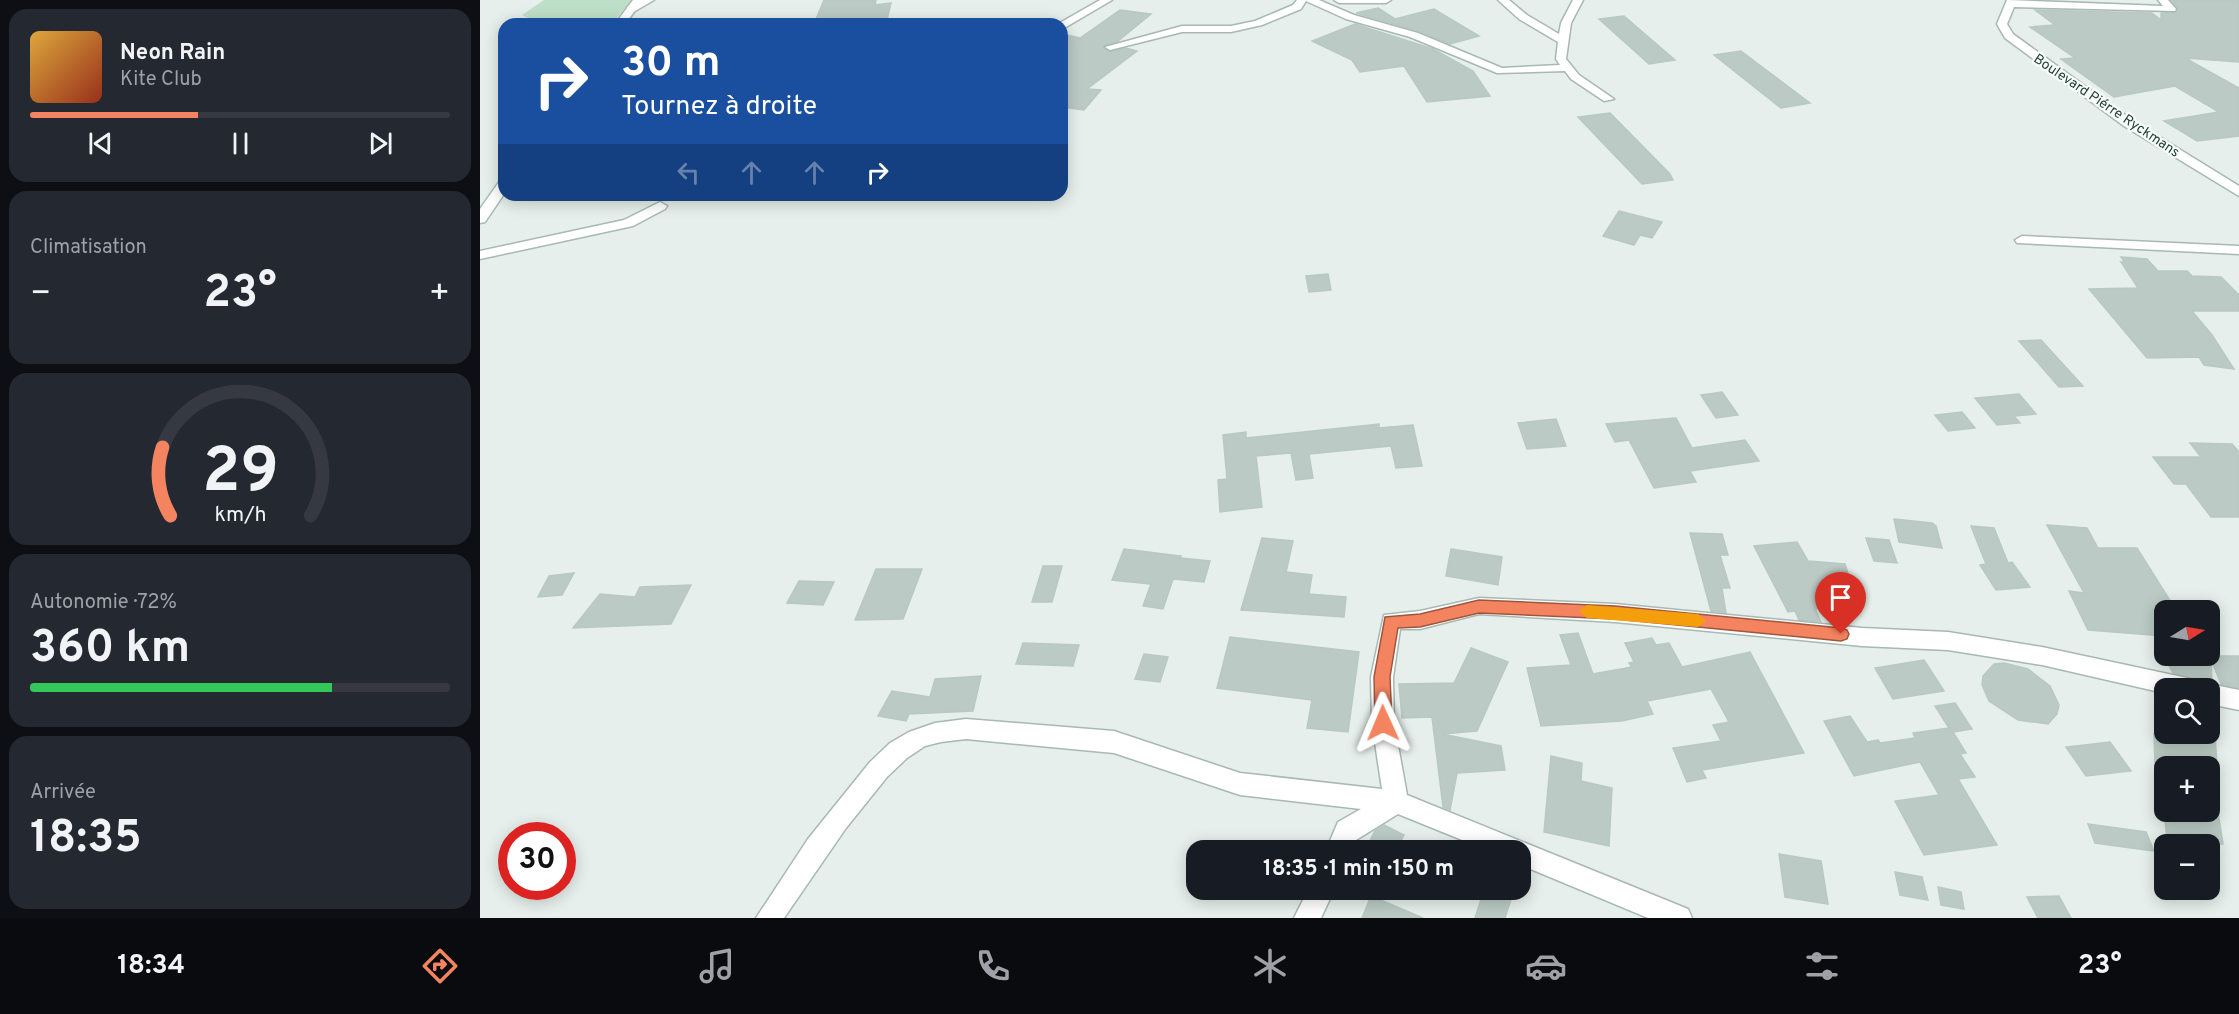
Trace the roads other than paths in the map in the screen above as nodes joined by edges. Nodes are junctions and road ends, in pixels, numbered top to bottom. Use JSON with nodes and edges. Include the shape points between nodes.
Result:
{"nodes":[{"id":1,"x":649,"y":0,"type":"edge"},
{"id":2,"x":1107,"y":0,"type":"edge"},
{"id":3,"x":1302,"y":0,"type":"edge"},
{"id":4,"x":1311,"y":0,"type":"edge"},
{"id":5,"x":1339,"y":0,"type":"edge"},
{"id":6,"x":1386,"y":0,"type":"edge"},
{"id":7,"x":1503,"y":0,"type":"edge"},
{"id":8,"x":1578,"y":0,"type":"edge"},
{"id":9,"x":2163,"y":0,"type":"edge"},
{"id":10,"x":2012,"y":2,"type":"edge"},
{"id":11,"x":634,"y":4,"type":"edge"},
{"id":12,"x":624,"y":18,"type":"edge"},
{"id":13,"x":1068,"y":22,"type":"edge"},
{"id":14,"x":1563,"y":40,"type":"junction"},
{"id":15,"x":1110,"y":47,"type":"dead end"},
{"id":16,"x":1566,"y":68,"type":"junction"},
{"id":17,"x":1608,"y":99,"type":"dead end"},
{"id":18,"x":2239,"y":192,"type":"edge"},
{"id":19,"x":498,"y":194,"type":"edge"},
{"id":20,"x":660,"y":206,"type":"dead end"},
{"id":21,"x":480,"y":219,"type":"edge"},
{"id":22,"x":2022,"y":240,"type":"dead end"},
{"id":23,"x":2239,"y":250,"type":"edge"},
{"id":24,"x":480,"y":255,"type":"edge"},
{"id":25,"x":2154,"y":681,"type":"edge"},
{"id":26,"x":2220,"y":696,"type":"edge"},
{"id":27,"x":2239,"y":700,"type":"edge"},
{"id":28,"x":1396,"y":802,"type":"junction"},
{"id":29,"x":1343,"y":840,"type":"edge"},
{"id":30,"x":1491,"y":840,"type":"edge"},
{"id":31,"x":1531,"y":857,"type":"edge"},
{"id":32,"x":1316,"y":900,"type":"edge"},
{"id":33,"x":769,"y":918,"type":"edge"},
{"id":34,"x":1307,"y":918,"type":"edge"},
{"id":35,"x":1679,"y":918,"type":"edge"}],
"edges":[{"from":1,"to":11,"type":"street"},
{"from":2,"to":13,"type":"street"},
{"from":3,"to":15,"type":"street","via":[[1297,7],[1258,23],[1182,29]]},
{"from":4,"to":16,"type":"street","via":[[1350,17],[1414,35],[1501,71]]},
{"from":5,"to":6,"type":"street"},
{"from":7,"to":14,"type":"street","via":[[1523,17]]},
{"from":8,"to":14,"type":"street","via":[[1566,23]]},
{"from":9,"to":10,"type":"street","via":[[2171,9]]},
{"from":10,"to":18,"type":"street","name":"Boulevard Piérre Ryckmans","via":[[2002,24],[2009,36],[2128,123]]},
{"from":11,"to":12,"type":"street"},
{"from":14,"to":16,"type":"street","via":[[1561,59]]},
{"from":16,"to":17,"type":"street"},
{"from":19,"to":21,"type":"street"},
{"from":20,"to":24,"type":"street","via":[[628,223]]},
{"from":22,"to":23,"type":"street"},
{"from":25,"to":28,"type":"street","via":[[2042,656],[1948,641],[1862,637],[1615,613],[1479,606],[1420,620],[1391,621],[1382,677],[1383,723]]},
{"from":26,"to":27,"type":"street"},
{"from":28,"to":29,"type":"street","via":[[1347,831]]},
{"from":28,"to":30,"type":"street"},
{"from":28,"to":33,"type":"street","via":[[1240,784],[1114,742],[966,729],[942,731],[915,740],[891,757],[839,817]]},
{"from":31,"to":35,"type":"street"},
{"from":32,"to":34,"type":"street"}]}
